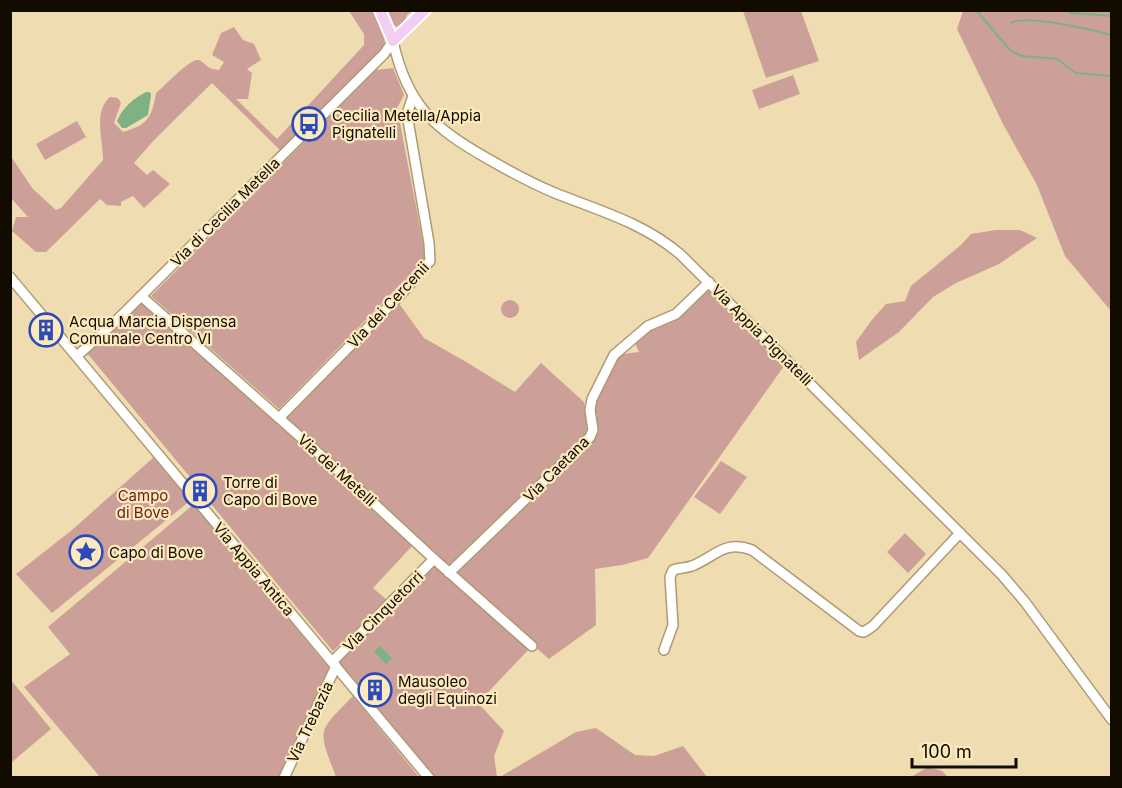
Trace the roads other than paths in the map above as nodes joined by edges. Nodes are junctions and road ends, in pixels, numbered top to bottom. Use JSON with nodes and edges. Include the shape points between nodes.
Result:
{"nodes":[{"id":1,"x":380,"y":10,"type":"edge"},
{"id":2,"x":425,"y":10,"type":"edge"},
{"id":3,"x":393,"y":41,"type":"junction"},
{"id":4,"x":398,"y":61,"type":"junction"},
{"id":5,"x":372,"y":66,"type":"junction"},
{"id":6,"x":413,"y":96,"type":"junction"},
{"id":7,"x":10,"y":277,"type":"edge"},
{"id":8,"x":709,"y":282,"type":"junction"},
{"id":9,"x":141,"y":296,"type":"junction"},
{"id":10,"x":77,"y":356,"type":"junction"},
{"id":11,"x":279,"y":418,"type":"junction"},
{"id":12,"x":960,"y":533,"type":"junction"},
{"id":13,"x":434,"y":559,"type":"junction"},
{"id":14,"x":449,"y":573,"type":"junction"},
{"id":15,"x":532,"y":646,"type":"dead end"},
{"id":16,"x":664,"y":650,"type":"dead end"},
{"id":17,"x":334,"y":664,"type":"junction"},
{"id":18,"x":1112,"y":720,"type":"edge"},
{"id":19,"x":284,"y":777,"type":"edge"},
{"id":20,"x":429,"y":777,"type":"edge"}],
"edges":[{"from":1,"to":3,"type":"main road","name":"Via Appia Pignatelli"},
{"from":2,"to":3,"type":"main road"},
{"from":3,"to":4,"type":"street","name":"Via Appia Pignatelli"},
{"from":3,"to":5,"type":"street","name":"Via di Cecilia Metella"},
{"from":4,"to":5,"type":"street"},
{"from":4,"to":6,"type":"street","name":"Via Appia Pignatelli"},
{"from":5,"to":9,"type":"street","name":"Via di Cecilia Metella"},
{"from":6,"to":8,"type":"street","name":"Via Appia Pignatelli","via":[[435,123],[455,139],[553,192],[650,232]]},
{"from":6,"to":11,"type":"street","name":"Via dei Cercenii","via":[[407,114],[430,261]]},
{"from":7,"to":10,"type":"street","name":"Via Appia Antica"},
{"from":8,"to":12,"type":"street","name":"Via Appia Pignatelli"},
{"from":8,"to":14,"type":"street","name":"Via Caetana","via":[[676,314],[648,326],[617,352],[592,399],[590,437]]},
{"from":9,"to":10,"type":"street","name":"Via di Cecilia Metella"},
{"from":9,"to":11,"type":"street","name":"Via dei Metelli"},
{"from":10,"to":17,"type":"street","name":"Via Appia Antica"},
{"from":11,"to":13,"type":"street","name":"Via dei Metelli"},
{"from":12,"to":16,"type":"street","via":[[864,632],[760,555],[743,546],[728,546],[690,567],[673,570],[673,625]]},
{"from":12,"to":18,"type":"street","name":"Via Appia Pignatelli","via":[[1021,597]]},
{"from":13,"to":14,"type":"street","name":"Via dei Metelli"},
{"from":13,"to":17,"type":"street","name":"Via Cinquetorri"},
{"from":14,"to":15,"type":"street","name":"Via dei Metelli"},
{"from":17,"to":19,"type":"street","name":"Via Trebazia"},
{"from":17,"to":20,"type":"street","name":"Via Appia Antica"}]}
